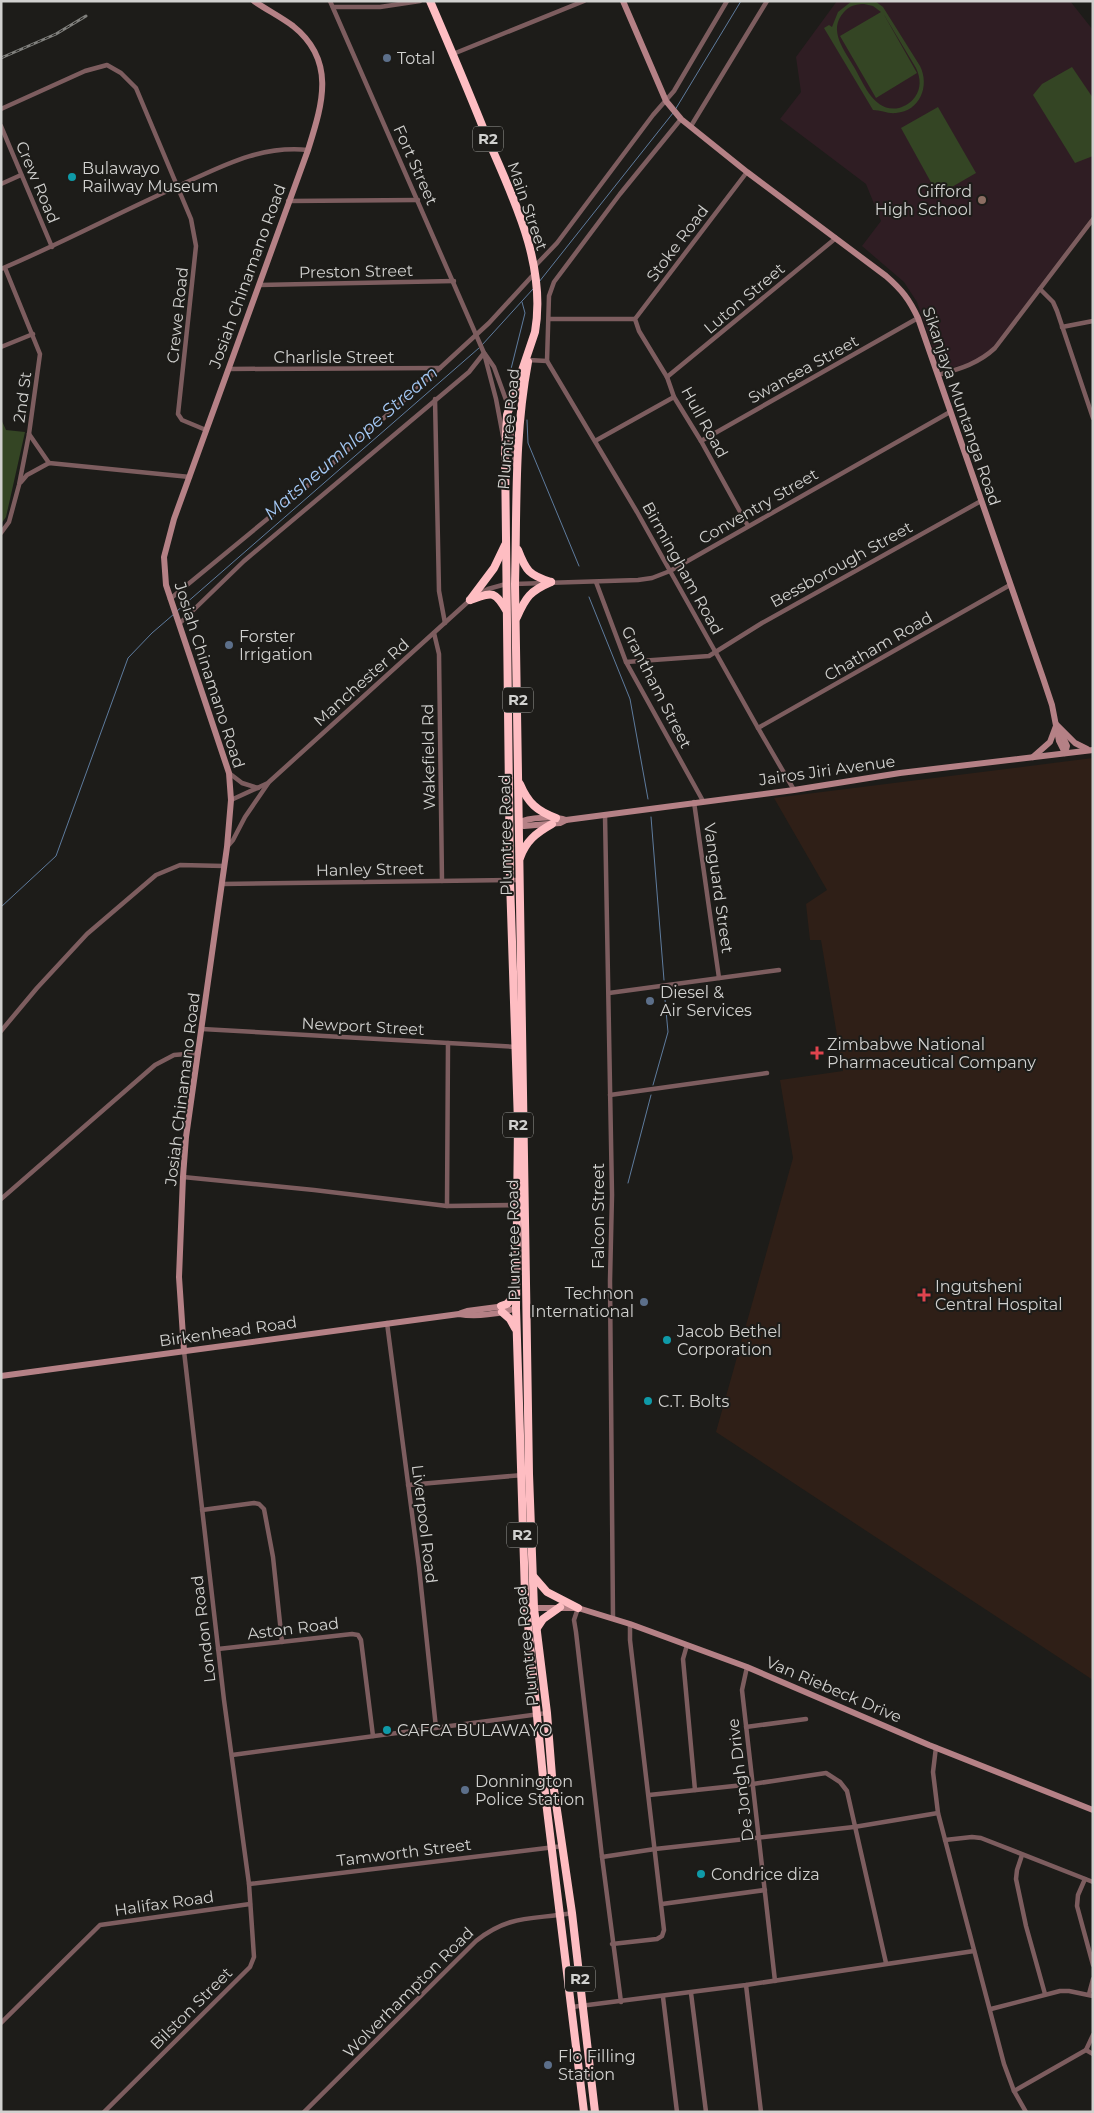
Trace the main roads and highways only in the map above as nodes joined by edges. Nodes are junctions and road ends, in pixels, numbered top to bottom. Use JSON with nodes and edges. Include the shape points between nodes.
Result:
{"nodes":[{"id":1,"x":430,"y":1,"type":"edge"},
{"id":2,"x":531,"y":343,"type":"junction"},
{"id":3,"x":507,"y":542,"type":"junction"},
{"id":4,"x":516,"y":546,"type":"junction"},
{"id":5,"x":511,"y":584,"type":"junction"},
{"id":6,"x":506,"y":610,"type":"junction"},
{"id":7,"x":516,"y":619,"type":"junction"},
{"id":8,"x":518,"y":780,"type":"junction"},
{"id":9,"x":509,"y":809,"type":"junction"},
{"id":10,"x":518,"y":822,"type":"junction"},
{"id":11,"x":509,"y":837,"type":"junction"},
{"id":12,"x":519,"y":863,"type":"junction"},
{"id":13,"x":520,"y":1047,"type":"junction"},
{"id":14,"x":527,"y":1291,"type":"junction"},
{"id":15,"x":516,"y":1294,"type":"junction"},
{"id":16,"x":516,"y":1308,"type":"junction"},
{"id":17,"x":528,"y":1322,"type":"junction"},
{"id":18,"x":517,"y":1332,"type":"junction"},
{"id":19,"x":533,"y":1576,"type":"junction"},
{"id":20,"x":524,"y":1594,"type":"junction"},
{"id":21,"x":534,"y":1608,"type":"junction"},
{"id":22,"x":560,"y":1608,"type":"road end"},
{"id":23,"x":578,"y":1608,"type":"road end"},
{"id":24,"x":527,"y":1626,"type":"junction"},
{"id":25,"x":537,"y":1628,"type":"junction"},
{"id":26,"x":584,"y":2112,"type":"edge"},
{"id":27,"x":595,"y":2112,"type":"edge"}],
"edges":[{"from":1,"to":2,"type":"highway","name":"Main Street","number":"R2","via":[[524,227],[535,273],[537,318]]},
{"from":2,"to":3,"type":"highway","name":"Plumtree Road","number":"R2","via":[[506,421]]},
{"from":2,"to":4,"type":"highway","name":"Plumtree Road","number":"R2","via":[[520,409]]},
{"from":3,"to":5,"type":"highway","name":"Plumtree Road","number":"R2"},
{"from":3,"to":6,"type":"highway","via":[[494,568],[470,600],[494,594]]},
{"from":4,"to":5,"type":"highway","name":"Plumtree Road","number":"R2"},
{"from":4,"to":7,"type":"highway","via":[[526,570],[551,582],[528,596]]},
{"from":5,"to":6,"type":"highway","name":"Plumtree Road","number":"R2"},
{"from":5,"to":7,"type":"highway","name":"Plumtree Road","number":"R2"},
{"from":6,"to":9,"type":"highway","name":"Plumtree Road","number":"R2"},
{"from":7,"to":8,"type":"highway","name":"Plumtree Road","number":"R2"},
{"from":8,"to":10,"type":"highway","name":"Plumtree Road","number":"R2"},
{"from":8,"to":12,"type":"highway","via":[[534,807],[554,821],[533,836]]},
{"from":9,"to":10,"type":"highway"},
{"from":9,"to":11,"type":"highway","name":"Plumtree Road","number":"R2"},
{"from":10,"to":11,"type":"highway"},
{"from":10,"to":12,"type":"highway","name":"Plumtree Road","number":"R2"},
{"from":11,"to":13,"type":"highway","name":"Plumtree Road","number":"R2"},
{"from":12,"to":13,"type":"highway","name":"Plumtree Road","number":"R2"},
{"from":13,"to":14,"type":"highway","name":"Plumtree Road","number":"R2"},
{"from":13,"to":15,"type":"highway","name":"Plumtree Road","number":"R2"},
{"from":14,"to":16,"type":"highway"},
{"from":14,"to":17,"type":"highway","name":"Plumtree Road","number":"R2"},
{"from":15,"to":16,"type":"highway","name":"Plumtree Road","number":"R2"},
{"from":15,"to":18,"type":"highway","via":[[501,1309]]},
{"from":16,"to":17,"type":"highway","via":[[522,1311]]},
{"from":16,"to":18,"type":"highway","name":"Plumtree Road","number":"R2"},
{"from":17,"to":19,"type":"highway","name":"Plumtree Road","number":"R2"},
{"from":18,"to":20,"type":"highway","name":"Plumtree Road","number":"R2"},
{"from":19,"to":21,"type":"highway","name":"Plumtree Road","number":"R2"},
{"from":19,"to":23,"type":"highway","via":[[546,1592]]},
{"from":20,"to":21,"type":"highway"},
{"from":20,"to":24,"type":"highway","name":"Plumtree Road","number":"R2"},
{"from":21,"to":24,"type":"highway"},
{"from":21,"to":25,"type":"highway","name":"Plumtree Road","number":"R2"},
{"from":22,"to":25,"type":"highway"},
{"from":24,"to":26,"type":"highway","name":"Plumtree Road","number":"R2"},
{"from":25,"to":27,"type":"highway","name":"Plumtree Road","number":"R2","via":[[552,1776],[584,2006]]}]}
